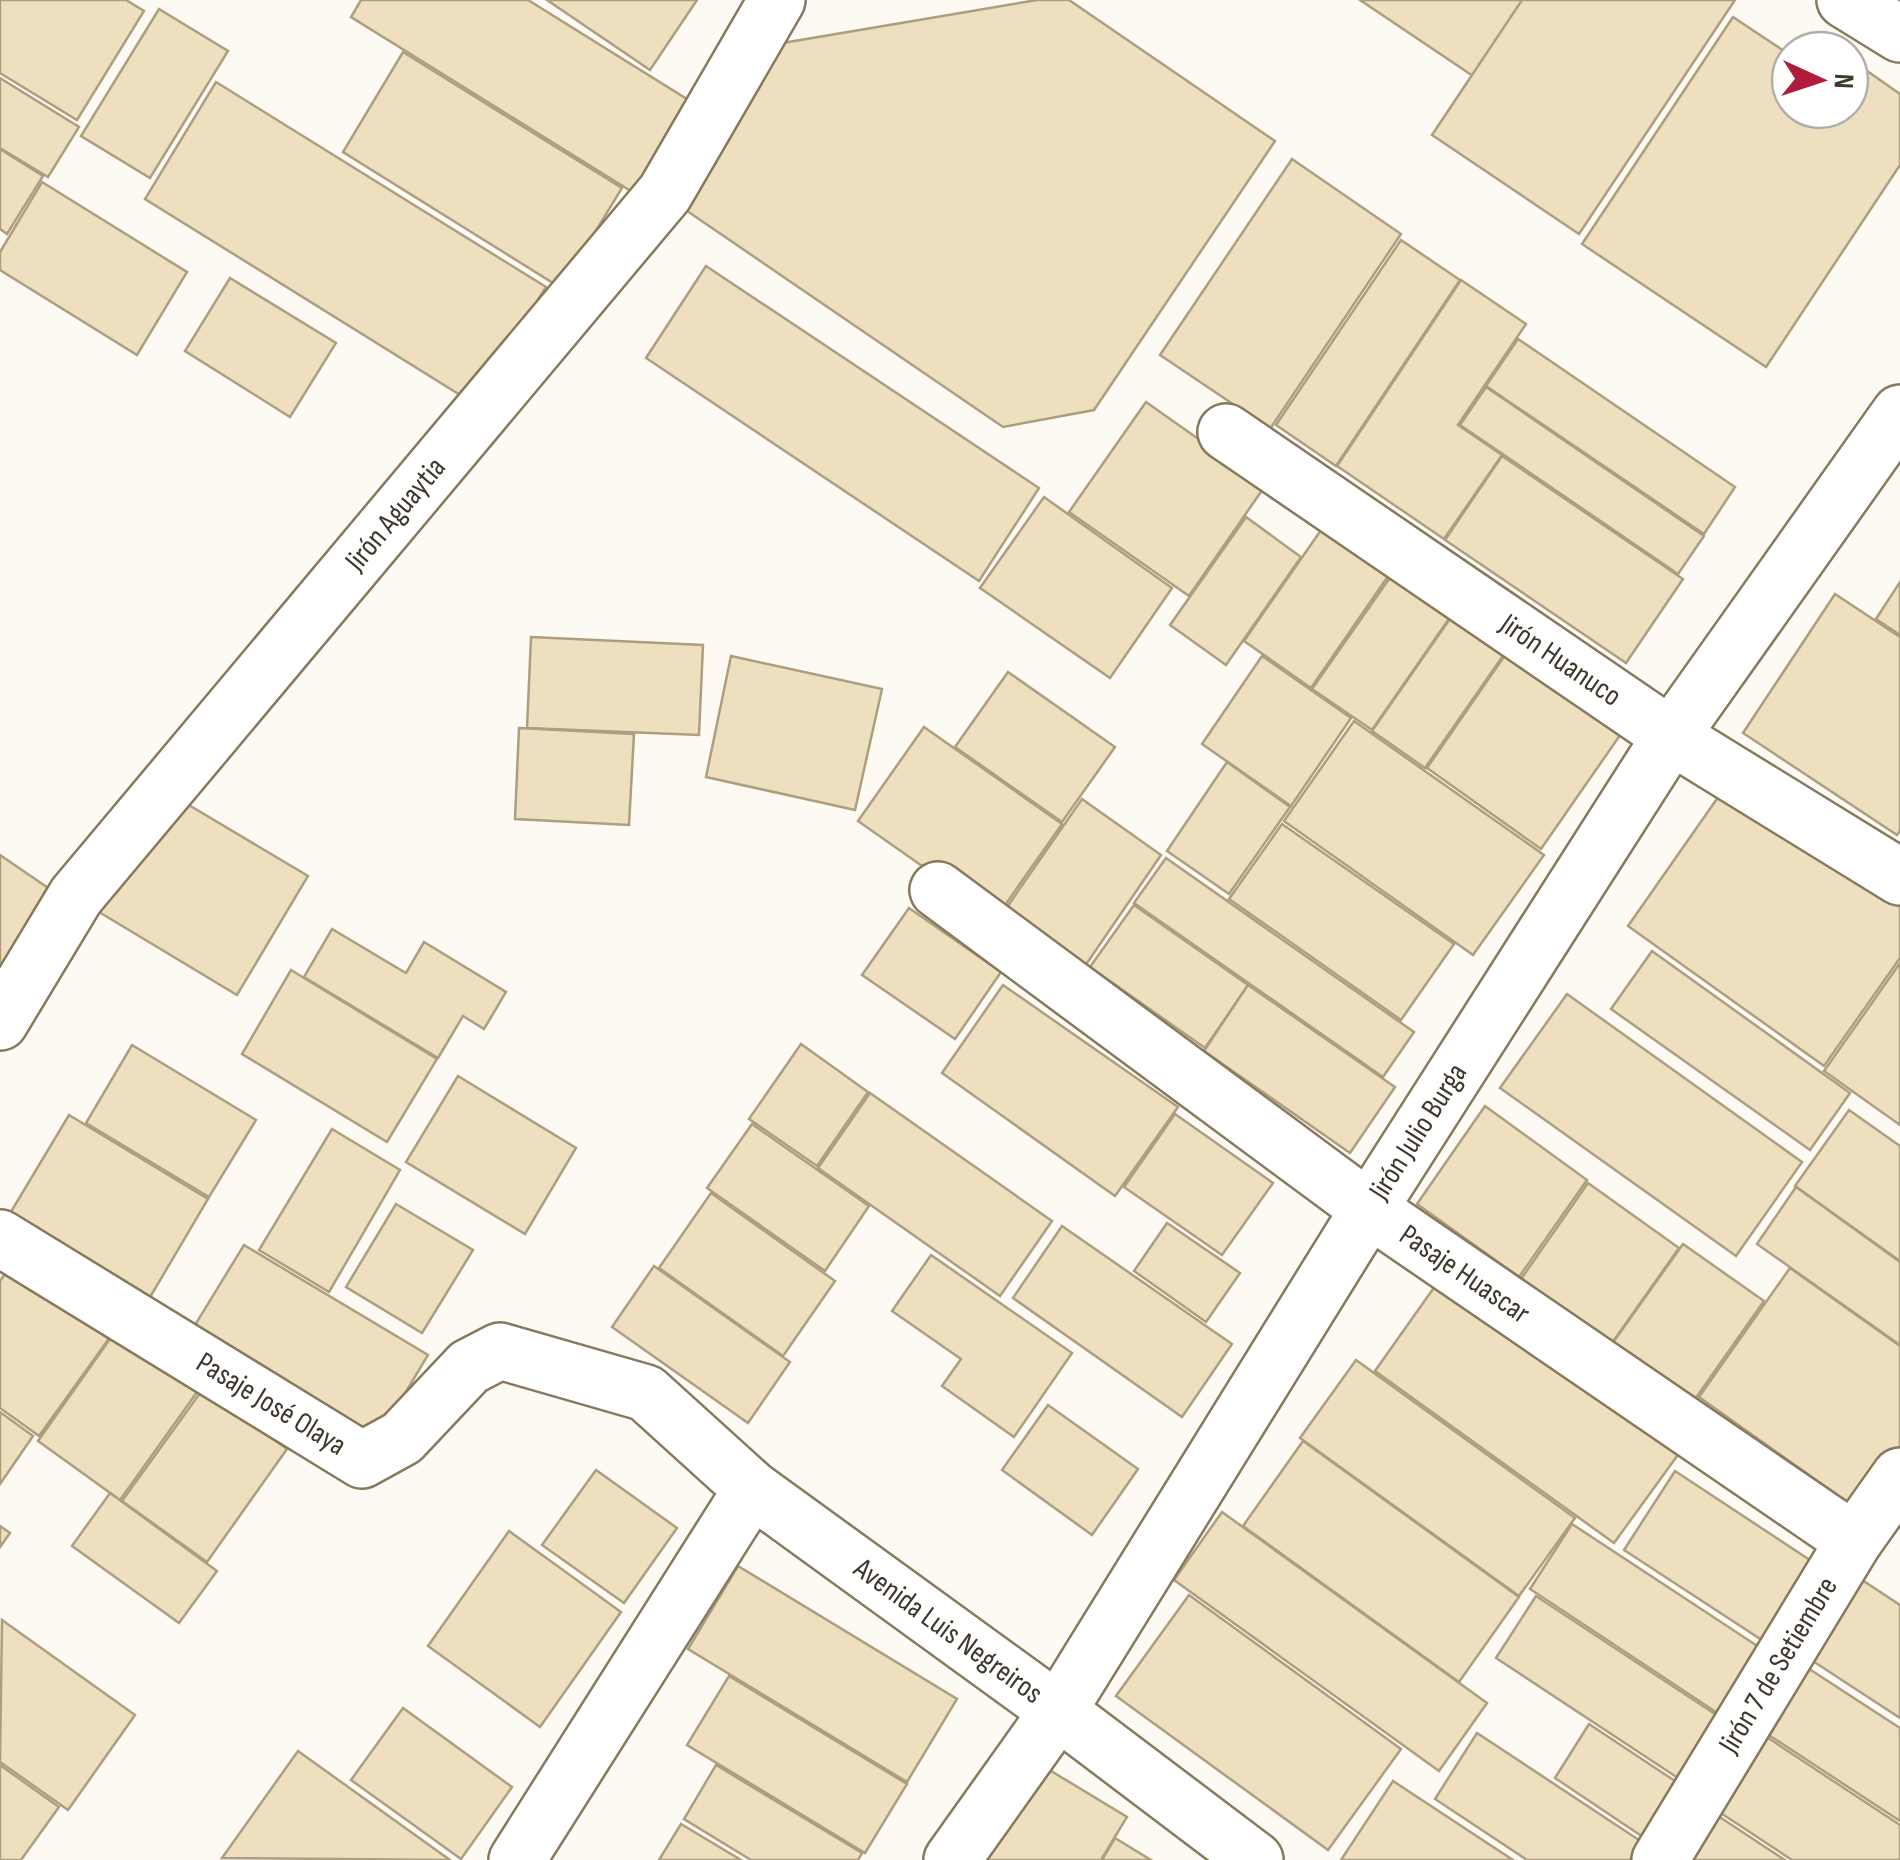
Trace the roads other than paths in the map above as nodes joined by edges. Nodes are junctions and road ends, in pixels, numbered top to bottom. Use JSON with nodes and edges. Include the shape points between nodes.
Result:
{"nodes":[{"id":1,"x":777,"y":0,"type":"edge"},
{"id":2,"x":1845,"y":0,"type":"edge"},
{"id":3,"x":1900,"y":34,"type":"edge"},
{"id":4,"x":1900,"y":413,"type":"edge"},
{"id":5,"x":1226,"y":432,"type":"dead end"},
{"id":6,"x":1671,"y":736,"type":"junction"},
{"id":7,"x":1900,"y":878,"type":"edge"},
{"id":8,"x":938,"y":890,"type":"dead end"},
{"id":9,"x":0,"y":1022,"type":"edge"},
{"id":10,"x":1368,"y":1209,"type":"junction"},
{"id":11,"x":0,"y":1238,"type":"edge"},
{"id":12,"x":646,"y":1394,"type":"joint"},
{"id":13,"x":1900,"y":1476,"type":"edge"},
{"id":14,"x":752,"y":1489,"type":"junction"},
{"id":15,"x":1854,"y":1541,"type":"junction"},
{"id":16,"x":1058,"y":1710,"type":"junction"},
{"id":17,"x":517,"y":1860,"type":"edge"},
{"id":18,"x":952,"y":1860,"type":"edge"},
{"id":19,"x":1255,"y":1860,"type":"edge"},
{"id":20,"x":1660,"y":1860,"type":"edge"}],
"edges":[{"from":1,"to":9,"type":"street","name":"Jirón Aguaytia","via":[[665,194],[76,896]]},
{"from":2,"to":3,"type":"street"},
{"from":4,"to":6,"type":"street","name":"Jirón Julio Burga"},
{"from":5,"to":6,"type":"street","name":"Jirón Huanuco"},
{"from":6,"to":7,"type":"street","name":"Jirón Huanuco"},
{"from":6,"to":10,"type":"street","name":"Jirón Julio Burga"},
{"from":8,"to":10,"type":"street","name":"Pasaje Huascar"},
{"from":10,"to":15,"type":"street","name":"Pasaje Huascar"},
{"from":10,"to":16,"type":"street","name":"Jirón Julio Burga"},
{"from":11,"to":12,"type":"street","name":"Pasaje José Olaya","via":[[362,1460],[402,1438],[468,1367],[500,1351]]},
{"from":12,"to":14,"type":"street","name":"Avenida Luis Negreiros"},
{"from":13,"to":15,"type":"street","name":"Jirón 7 de Setiembre"},
{"from":14,"to":16,"type":"street","name":"Avenida Luis Negreiros"},
{"from":14,"to":17,"type":"street"},
{"from":15,"to":20,"type":"street","name":"Jirón 7 de Setiembre"},
{"from":16,"to":18,"type":"street","name":"Jirón Julio Burga"},
{"from":16,"to":19,"type":"street","name":"Avenida Luis Negreiros"}]}
